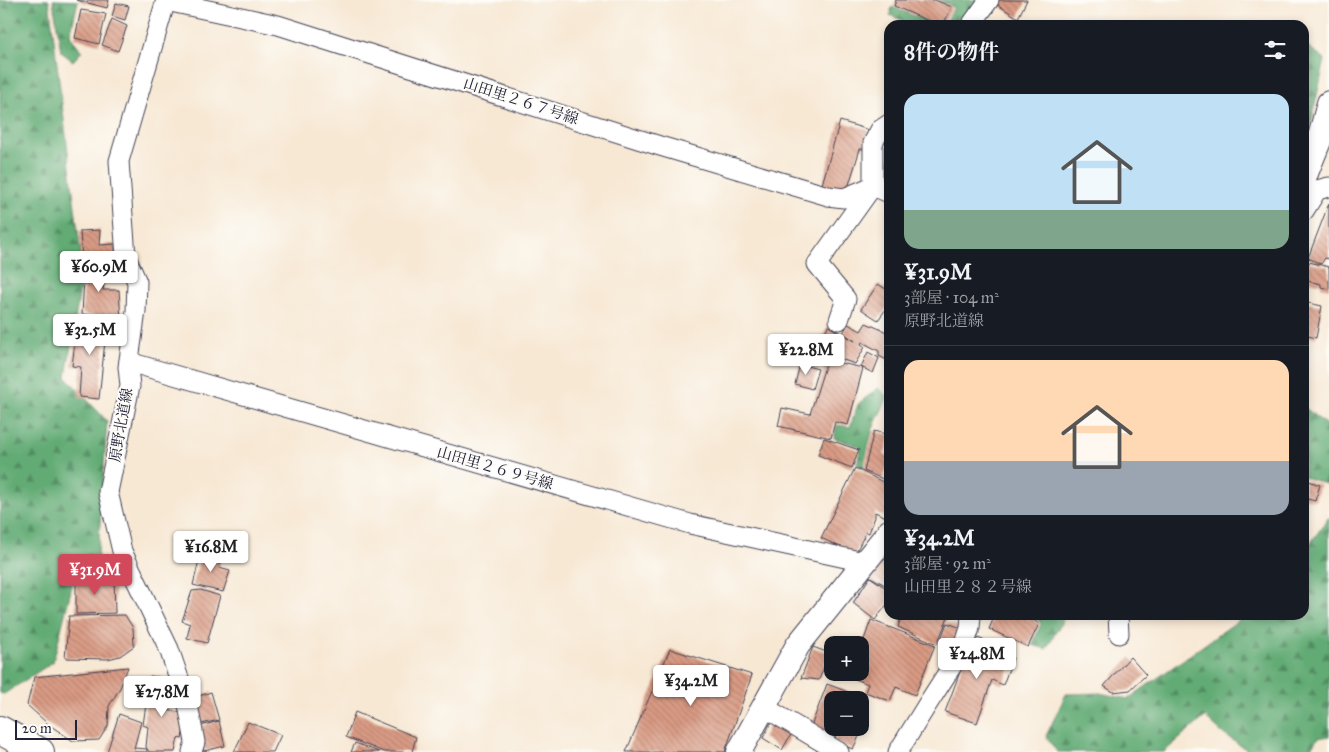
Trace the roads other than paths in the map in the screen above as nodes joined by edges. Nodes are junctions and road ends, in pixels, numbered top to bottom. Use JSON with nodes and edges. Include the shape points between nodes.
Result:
{"nodes":[{"id":1,"x":166,"y":0,"type":"edge"},
{"id":2,"x":989,"y":0,"type":"edge"},
{"id":3,"x":975,"y":20,"type":"edge"},
{"id":4,"x":1329,"y":103,"type":"edge"},
{"id":5,"x":884,"y":127,"type":"edge"},
{"id":6,"x":1309,"y":165,"type":"edge"},
{"id":7,"x":1329,"y":187,"type":"edge"},
{"id":8,"x":881,"y":189,"type":"edge"},
{"id":9,"x":1309,"y":203,"type":"edge"},
{"id":10,"x":839,"y":320,"type":"dead end"},
{"id":11,"x":129,"y":362,"type":"junction"},
{"id":12,"x":884,"y":538,"type":"edge"},
{"id":13,"x":864,"y":562,"type":"junction"},
{"id":14,"x":970,"y":620,"type":"edge"},
{"id":15,"x":1118,"y":620,"type":"edge"},
{"id":16,"x":1119,"y":634,"type":"dead end"},
{"id":17,"x":764,"y":707,"type":"junction"},
{"id":18,"x":192,"y":752,"type":"edge"},
{"id":19,"x":739,"y":752,"type":"edge"},
{"id":20,"x":839,"y":752,"type":"edge"},
{"id":21,"x":898,"y":752,"type":"edge"}],
"edges":[{"from":1,"to":8,"type":"street","name":"山田里２６７号線","via":[[278,25],[828,196],[844,198]]},
{"from":1,"to":11,"type":"street","name":"原野北道線","via":[[119,161],[126,257],[137,282]]},
{"from":2,"to":3,"type":"street"},
{"from":4,"to":6,"type":"street"},
{"from":5,"to":8,"type":"street","via":[[873,143]]},
{"from":7,"to":9,"type":"street","via":[[1317,190]]},
{"from":8,"to":10,"type":"street","via":[[818,264],[846,299]]},
{"from":11,"to":13,"type":"street","name":"山田里２６９号線","via":[[690,524]]},
{"from":11,"to":18,"type":"street","name":"原野北道線","via":[[130,386],[108,492],[122,552],[169,649],[188,705],[195,742]]},
{"from":12,"to":13,"type":"street"},
{"from":13,"to":17,"type":"street","via":[[798,645]]},
{"from":14,"to":21,"type":"street","via":[[964,647]]},
{"from":15,"to":16,"type":"street"},
{"from":17,"to":19,"type":"street"},
{"from":17,"to":20,"type":"street"}]}
